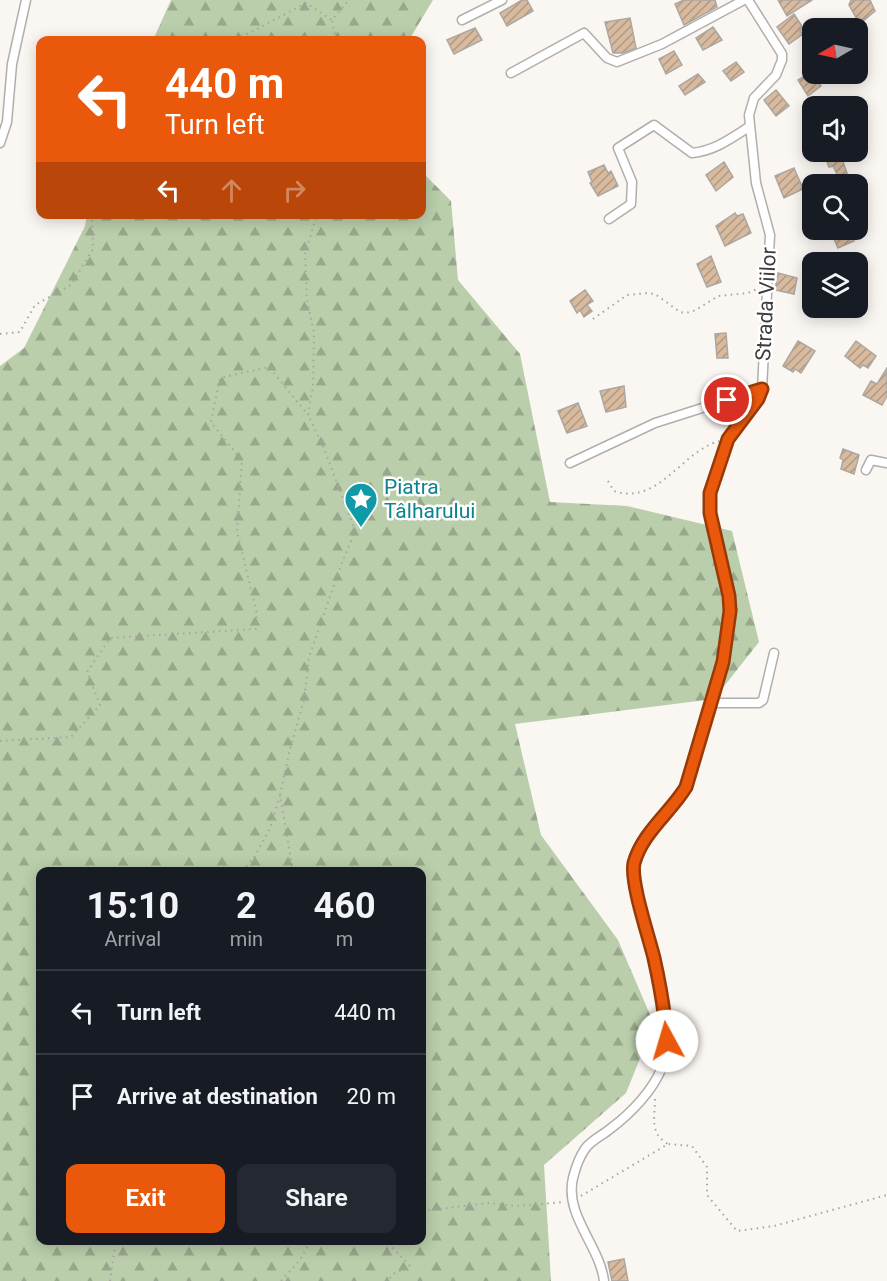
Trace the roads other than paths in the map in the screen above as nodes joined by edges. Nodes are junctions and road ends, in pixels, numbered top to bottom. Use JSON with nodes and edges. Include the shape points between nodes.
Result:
{"nodes":[{"id":1,"x":26,"y":0,"type":"edge"},
{"id":2,"x":502,"y":0,"type":"edge"},
{"id":3,"x":746,"y":0,"type":"edge"},
{"id":4,"x":462,"y":20,"type":"dead end"},
{"id":5,"x":511,"y":73,"type":"dead end"},
{"id":6,"x":749,"y":127,"type":"junction"},
{"id":7,"x":0,"y":143,"type":"edge"},
{"id":8,"x":609,"y":219,"type":"dead end"},
{"id":9,"x":762,"y":389,"type":"junction"},
{"id":10,"x":570,"y":463,"type":"dead end"},
{"id":11,"x":887,"y":463,"type":"edge"},
{"id":12,"x":866,"y":470,"type":"dead end"},
{"id":13,"x":774,"y":652,"type":"dead end"},
{"id":14,"x":711,"y":703,"type":"junction"},
{"id":15,"x":604,"y":1281,"type":"edge"}],
"edges":[{"from":1,"to":7,"type":"street","via":[[12,64],[7,122]]},
{"from":2,"to":4,"type":"street"},
{"from":3,"to":5,"type":"street","via":[[662,44],[617,62],[607,58],[584,33]]},
{"from":3,"to":6,"type":"street","name":"Strada Viilor","via":[[783,60],[776,75],[750,105]]},
{"from":6,"to":8,"type":"street","via":[[717,147],[692,153],[654,124],[618,148],[632,182],[631,204]]},
{"from":6,"to":9,"type":"street","name":"Strada Viilor","via":[[756,183],[770,235]]},
{"from":9,"to":10,"type":"street","via":[[655,423]]},
{"from":9,"to":14,"type":"street","name":"Strada Viilor","via":[[728,439],[710,493],[730,611],[723,662]]},
{"from":11,"to":12,"type":"street","via":[[871,460]]},
{"from":13,"to":14,"type":"street","via":[[763,700]]},
{"from":14,"to":15,"type":"street","name":"Strada Viilor","via":[[686,787],[645,840],[634,865],[660,988],[667,1041],[663,1066],[655,1082],[613,1127],[586,1148],[573,1179],[572,1202],[603,1268]]}]}
